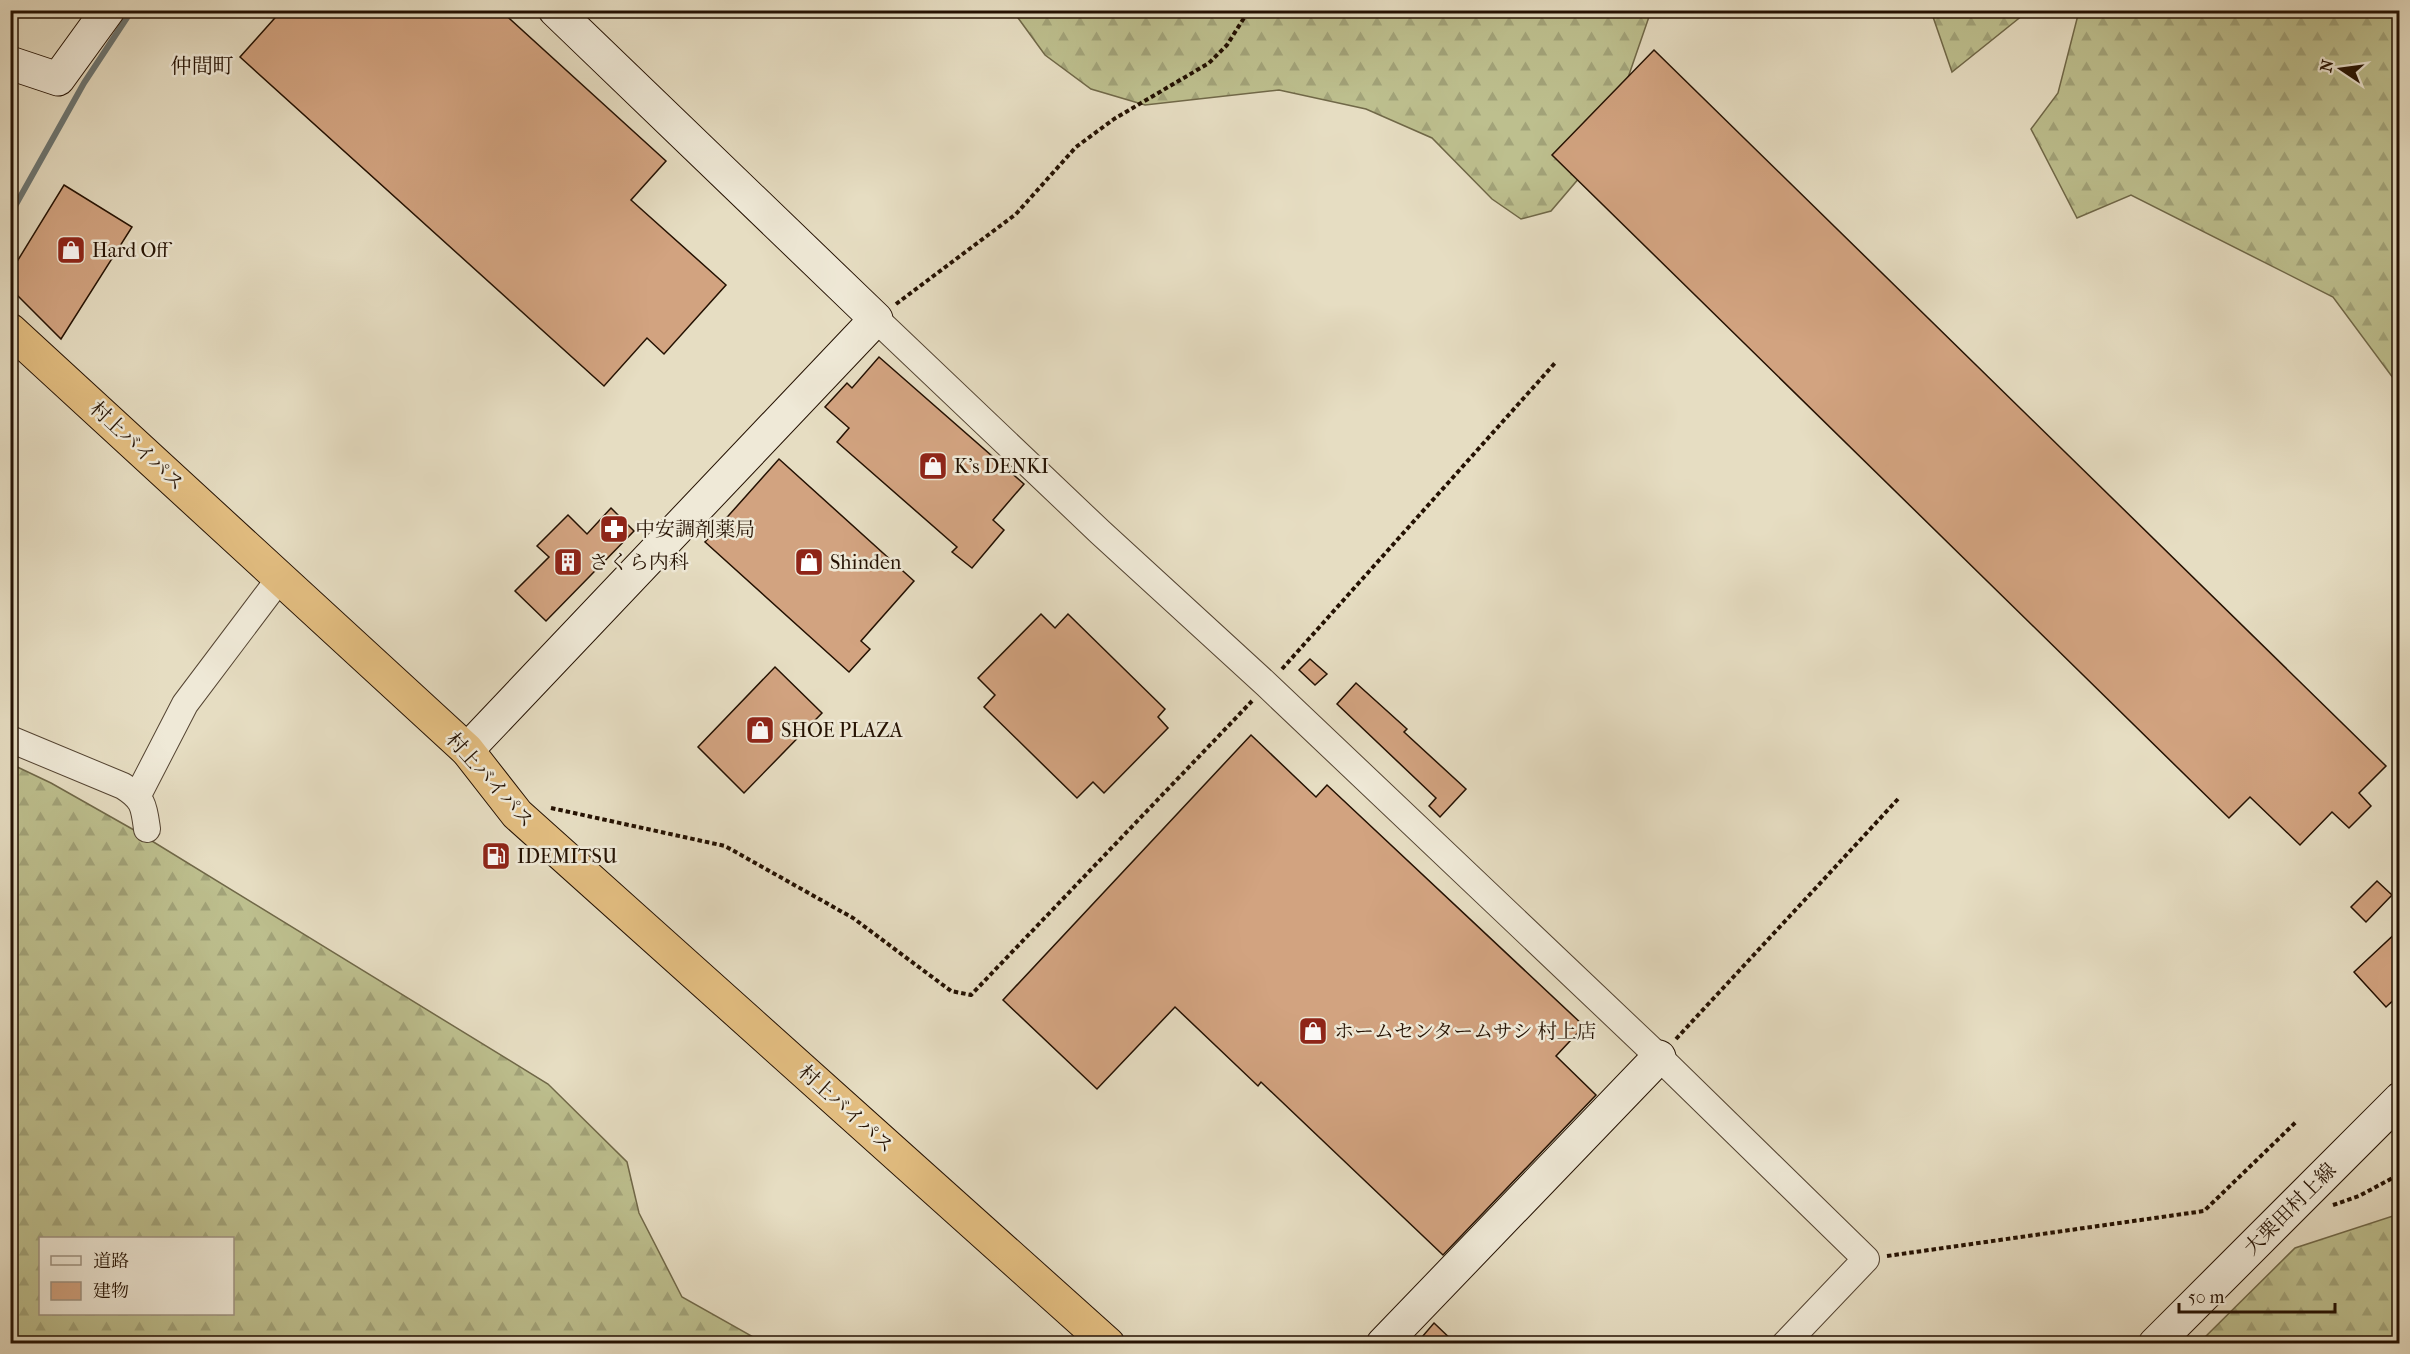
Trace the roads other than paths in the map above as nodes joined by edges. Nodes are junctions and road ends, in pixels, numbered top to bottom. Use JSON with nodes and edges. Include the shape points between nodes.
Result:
{"nodes":[{"id":1,"x":108,"y":10,"type":"edge"},
{"id":2,"x":555,"y":10,"type":"edge"},
{"id":3,"x":10,"y":63,"type":"edge"},
{"id":4,"x":876,"y":319,"type":"junction"},
{"id":5,"x":10,"y":330,"type":"edge"},
{"id":6,"x":280,"y":578,"type":"junction"},
{"id":7,"x":10,"y":739,"type":"edge"},
{"id":8,"x":467,"y":750,"type":"junction"},
{"id":9,"x":138,"y":795,"type":"junction"},
{"id":10,"x":147,"y":829,"type":"dead end"},
{"id":11,"x":1659,"y":1057,"type":"junction"},
{"id":12,"x":2400,"y":1099,"type":"edge"},
{"id":13,"x":1108,"y":1344,"type":"edge"},
{"id":14,"x":1383,"y":1344,"type":"edge"},
{"id":15,"x":1785,"y":1344,"type":"edge"},
{"id":16,"x":2155,"y":1344,"type":"edge"}],
"edges":[{"from":1,"to":3,"type":"street","via":[[58,79]]},
{"from":2,"to":4,"type":"street"},
{"from":4,"to":8,"type":"street"},
{"from":4,"to":11,"type":"street"},
{"from":5,"to":6,"type":"highway","name":"村上バイパス"},
{"from":6,"to":8,"type":"highway","name":"村上バイパス"},
{"from":6,"to":9,"type":"street","via":[[185,704]]},
{"from":7,"to":9,"type":"street"},
{"from":8,"to":13,"type":"highway","name":"村上バイパス","via":[[517,814]]},
{"from":9,"to":10,"type":"street"},
{"from":11,"to":14,"type":"street"},
{"from":11,"to":15,"type":"street","via":[[1866,1259]]},
{"from":12,"to":16,"type":"street","name":"大栗田村上線"}]}
